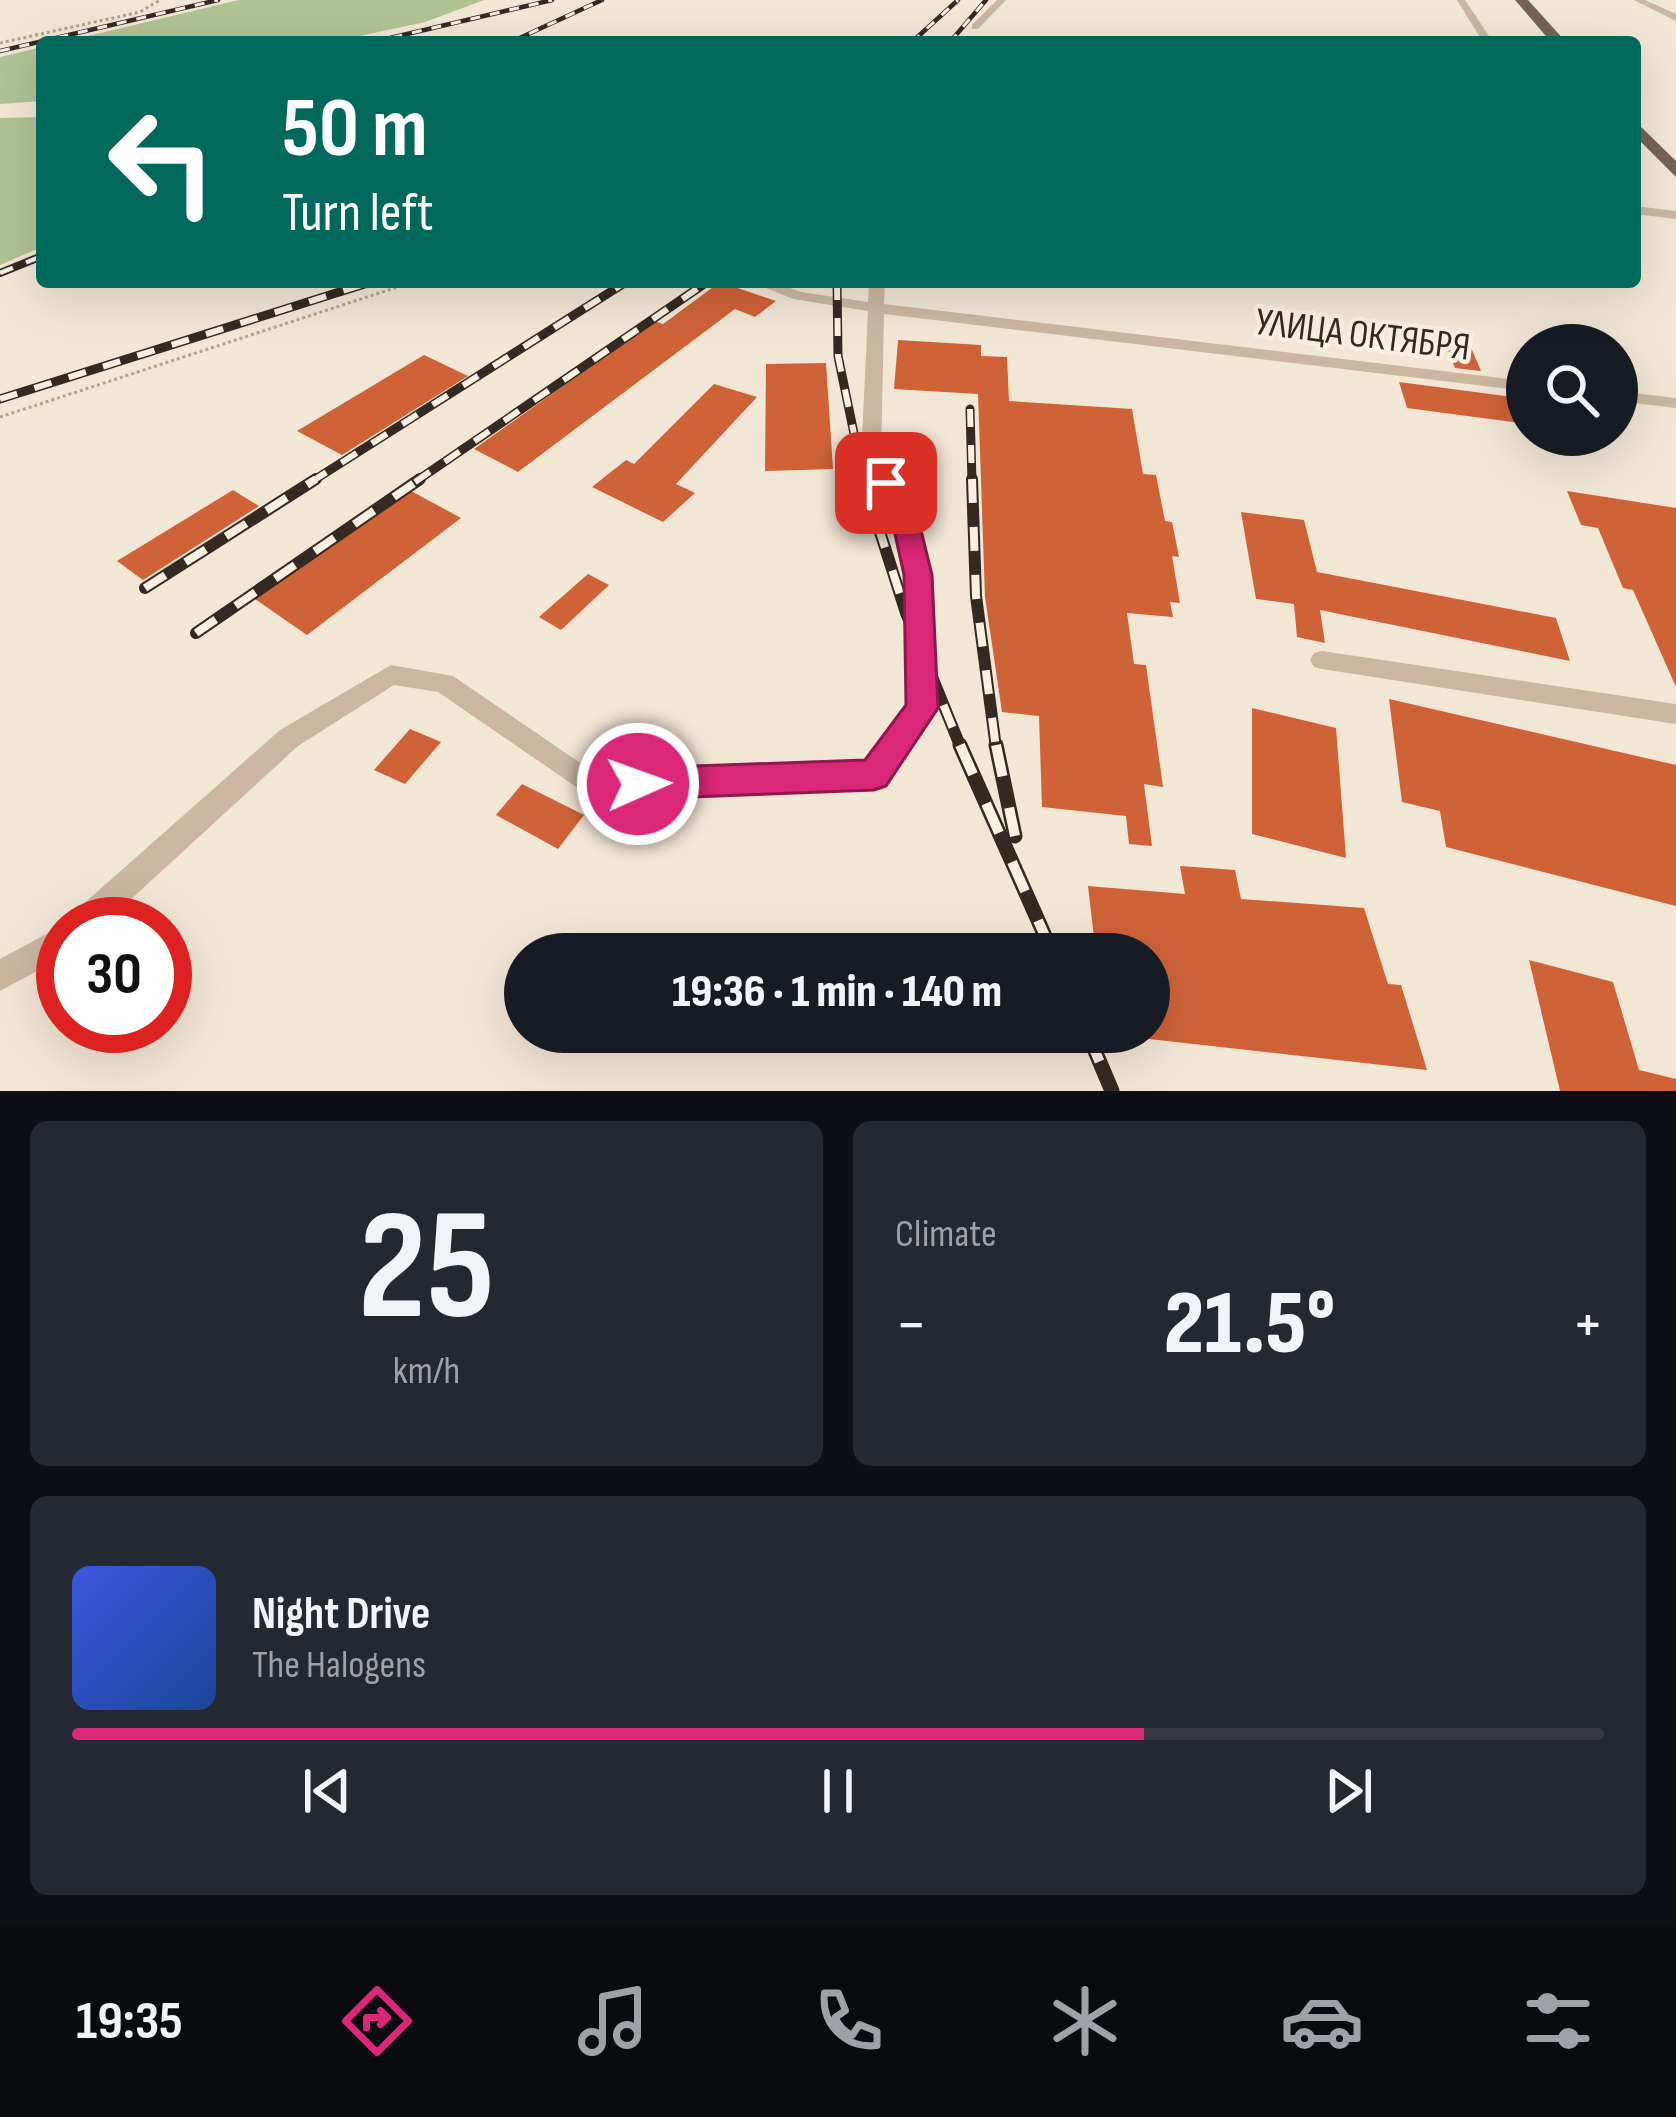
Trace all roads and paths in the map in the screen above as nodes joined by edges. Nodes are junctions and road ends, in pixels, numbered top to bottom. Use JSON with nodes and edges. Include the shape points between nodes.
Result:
{"nodes":[{"id":1,"x":160,"y":0,"type":"edge"},
{"id":2,"x":1002,"y":0,"type":"edge"},
{"id":3,"x":1461,"y":0,"type":"edge"},
{"id":4,"x":1521,"y":0,"type":"edge"},
{"id":5,"x":1638,"y":0,"type":"edge"},
{"id":6,"x":1676,"y":19,"type":"edge"},
{"id":7,"x":975,"y":27,"type":"dead end"},
{"id":8,"x":1484,"y":36,"type":"edge"},
{"id":9,"x":1554,"y":36,"type":"edge"},
{"id":10,"x":0,"y":44,"type":"edge"},
{"id":11,"x":1641,"y":133,"type":"edge"},
{"id":12,"x":1676,"y":172,"type":"edge"},
{"id":13,"x":1641,"y":211,"type":"edge"},
{"id":14,"x":1676,"y":215,"type":"edge"},
{"id":15,"x":395,"y":288,"type":"edge"},
{"id":16,"x":776,"y":288,"type":"edge"},
{"id":17,"x":877,"y":288,"type":"edge"},
{"id":18,"x":876,"y":308,"type":"junction"},
{"id":19,"x":1506,"y":383,"type":"edge"},
{"id":20,"x":1638,"y":398,"type":"edge"},
{"id":21,"x":1676,"y":403,"type":"edge"},
{"id":22,"x":0,"y":417,"type":"edge"},
{"id":23,"x":1322,"y":660,"type":"dead end"},
{"id":24,"x":1676,"y":714,"type":"edge"},
{"id":25,"x":112,"y":897,"type":"edge"},
{"id":26,"x":36,"y":955,"type":"edge"},
{"id":27,"x":0,"y":976,"type":"edge"}],
"edges":[{"from":1,"to":10,"type":"path","via":[[140,12]]},
{"from":2,"to":7,"type":"street"},
{"from":3,"to":8,"type":"street"},
{"from":4,"to":9,"type":"main road"},
{"from":5,"to":6,"type":"street"},
{"from":11,"to":12,"type":"main road"},
{"from":13,"to":14,"type":"street"},
{"from":15,"to":22,"type":"path"},
{"from":16,"to":18,"type":"street","name":"УЛИЦА ОКТЯБРЯ"},
{"from":17,"to":18,"type":"street"},
{"from":18,"to":19,"type":"street","name":"УЛИЦА ОКТЯБРЯ"},
{"from":18,"to":25,"type":"street","via":[[871,460],[902,506],[918,575],[922,708],[874,775],[591,785],[444,683],[391,675],[289,738]]},
{"from":20,"to":21,"type":"street"},
{"from":23,"to":24,"type":"street"},
{"from":26,"to":27,"type":"street"}]}
